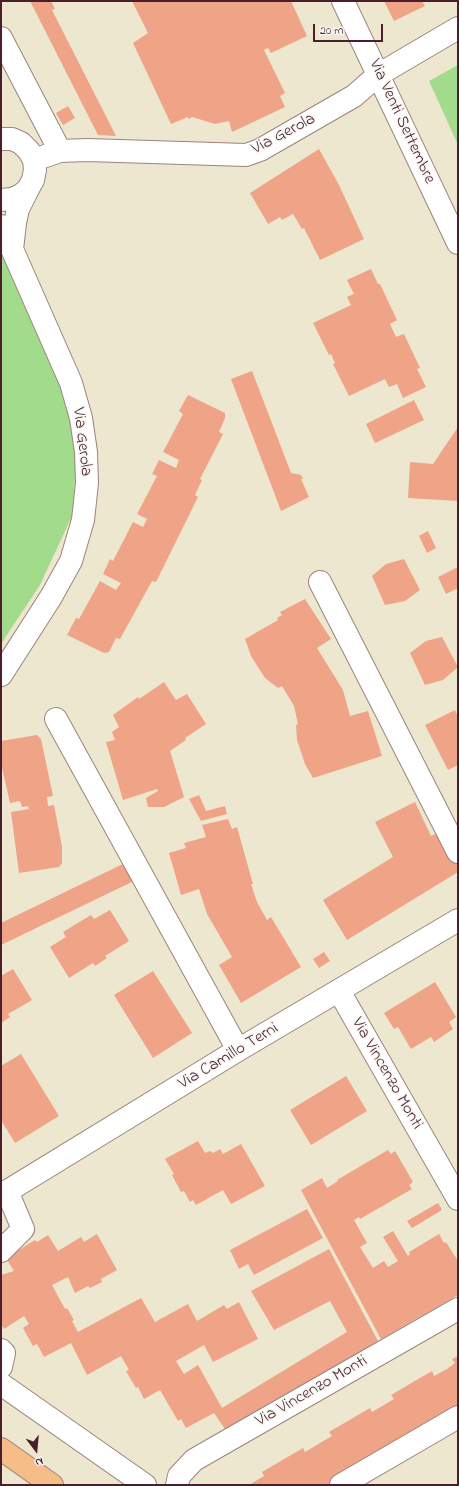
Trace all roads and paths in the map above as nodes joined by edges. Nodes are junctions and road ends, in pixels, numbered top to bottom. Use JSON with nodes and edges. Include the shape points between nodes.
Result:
{"nodes":[{"id":1,"x":343,"y":1,"type":"edge"},
{"id":2,"x":458,"y":28,"type":"edge"},
{"id":3,"x":1,"y":38,"type":"edge"},
{"id":4,"x":378,"y":75,"type":"junction"},
{"id":5,"x":1,"y":139,"type":"edge"},
{"id":6,"x":60,"y":151,"type":"junction"},
{"id":7,"x":34,"y":160,"type":"junction"},
{"id":8,"x":28,"y":189,"type":"junction"},
{"id":9,"x":1,"y":200,"type":"edge"},
{"id":10,"x":1,"y":226,"type":"edge"},
{"id":11,"x":458,"y":243,"type":"edge"},
{"id":12,"x":12,"y":249,"type":"junction"},
{"id":13,"x":320,"y":582,"type":"dead end"},
{"id":14,"x":1,"y":675,"type":"edge"},
{"id":15,"x":56,"y":719,"type":"dead end"},
{"id":16,"x":458,"y":852,"type":"edge"},
{"id":17,"x":458,"y":920,"type":"edge"},
{"id":18,"x":339,"y":991,"type":"junction"},
{"id":19,"x":238,"y":1050,"type":"junction"},
{"id":20,"x":4,"y":1193,"type":"edge"},
{"id":21,"x":458,"y":1199,"type":"edge"},
{"id":22,"x":1,"y":1251,"type":"edge"},
{"id":23,"x":458,"y":1308,"type":"edge"},
{"id":24,"x":1,"y":1350,"type":"edge"},
{"id":25,"x":1,"y":1367,"type":"edge"},
{"id":26,"x":1,"y":1384,"type":"edge"},
{"id":27,"x":458,"y":1418,"type":"edge"},
{"id":28,"x":1,"y":1449,"type":"edge"},
{"id":29,"x":52,"y":1485,"type":"edge"},
{"id":30,"x":145,"y":1485,"type":"edge"},
{"id":31,"x":177,"y":1485,"type":"edge"},
{"id":32,"x":341,"y":1485,"type":"edge"}],
"edges":[{"from":1,"to":4,"type":"street","name":"Via Venti Settembre"},
{"from":2,"to":4,"type":"street","name":"Via Gerola"},
{"from":3,"to":6,"type":"street"},
{"from":4,"to":6,"type":"street","name":"Via Gerola","via":[[354,96],[260,150],[246,155]]},
{"from":4,"to":11,"type":"street","name":"Via Venti Settembre"},
{"from":5,"to":7,"type":"street","via":[[12,139],[21,143]]},
{"from":6,"to":7,"type":"street","name":"Via Gerola"},
{"from":7,"to":8,"type":"street","via":[[33,180]]},
{"from":8,"to":9,"type":"street","via":[[12,199]]},
{"from":8,"to":12,"type":"street","via":[[18,209]]},
{"from":10,"to":12,"type":"street","name":"Via Gerola"},
{"from":12,"to":14,"type":"street","name":"Via Gerola","via":[[72,383],[82,425],[87,483],[83,520],[71,561]]},
{"from":13,"to":16,"type":"street"},
{"from":15,"to":19,"type":"street"},
{"from":17,"to":18,"type":"street","name":"Via Camillo Terni"},
{"from":18,"to":19,"type":"street","name":"Via Camillo Terni"},
{"from":18,"to":21,"type":"street","name":"Via Vincenzo Monti"},
{"from":19,"to":20,"type":"street","name":"Via Camillo Terni"},
{"from":20,"to":22,"type":"street","via":[[23,1229]]},
{"from":23,"to":31,"type":"street","name":"Via Vincenzo Monti","via":[[194,1460],[179,1476]]},
{"from":24,"to":25,"type":"street","via":[[4,1353]]},
{"from":26,"to":30,"type":"street"},
{"from":27,"to":32,"type":"street"},
{"from":28,"to":29,"type":"main road"}]}
